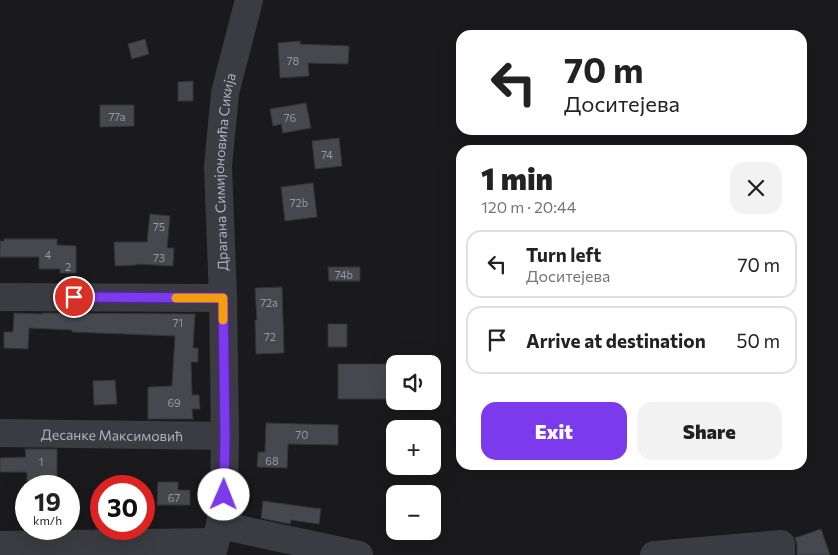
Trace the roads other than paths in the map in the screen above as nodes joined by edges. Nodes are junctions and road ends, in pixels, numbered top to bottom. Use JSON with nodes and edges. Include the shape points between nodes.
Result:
{"nodes":[{"id":1,"x":249,"y":0,"type":"edge"},
{"id":2,"x":0,"y":297,"type":"edge"},
{"id":3,"x":223,"y":298,"type":"junction"},
{"id":4,"x":0,"y":433,"type":"edge"},
{"id":5,"x":225,"y":436,"type":"junction"},
{"id":6,"x":216,"y":541,"type":"edge"},
{"id":7,"x":0,"y":545,"type":"edge"},
{"id":8,"x":360,"y":555,"type":"edge"},
{"id":9,"x":654,"y":555,"type":"edge"},
{"id":10,"x":781,"y":555,"type":"edge"}],
"edges":[{"from":1,"to":3,"type":"street","name":"Драгана Симијоновића Сикија","via":[[225,93],[218,166]]},
{"from":2,"to":3,"type":"street"},
{"from":3,"to":5,"type":"street","name":"Драгана Симијоновића Сикија"},
{"from":4,"to":5,"type":"street","name":"Десанке Максимовић"},
{"from":5,"to":6,"type":"street","name":"Драгана Симијоновића Сикија","via":[[224,495]]},
{"from":6,"to":7,"type":"street"},
{"from":6,"to":8,"type":"street"},
{"from":9,"to":10,"type":"street","via":[[781,544]]}]}
